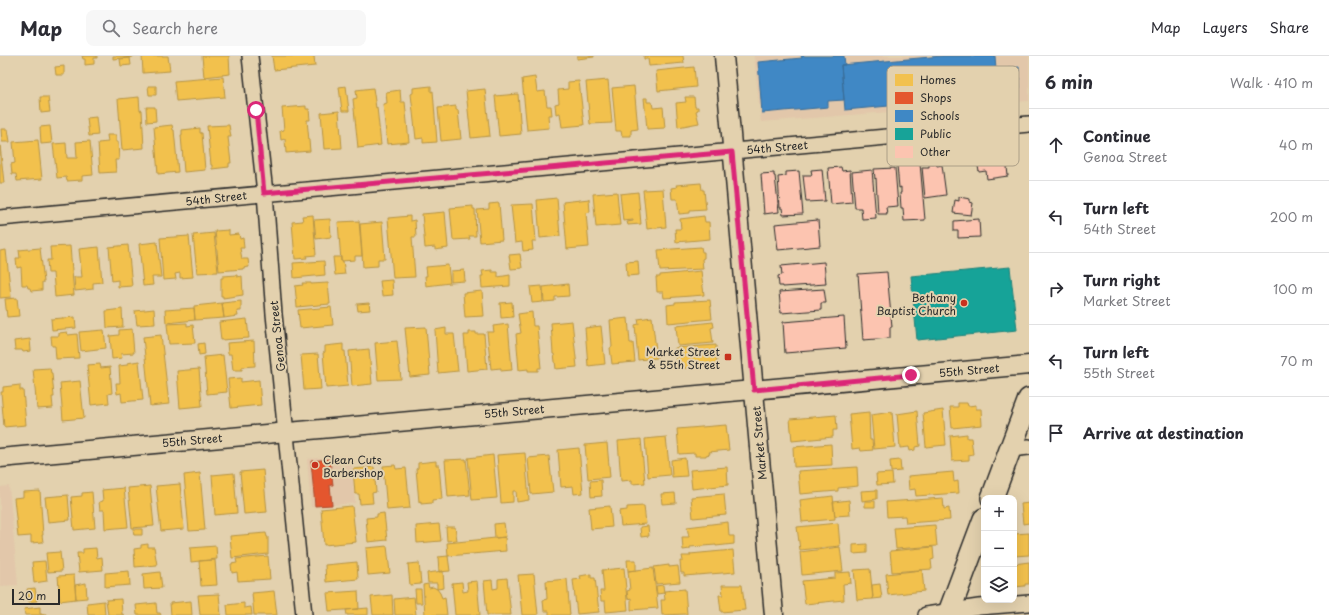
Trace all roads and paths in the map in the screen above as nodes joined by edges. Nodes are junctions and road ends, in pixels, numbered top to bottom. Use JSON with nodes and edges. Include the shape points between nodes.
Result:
{"nodes":[{"id":1,"x":250,"y":56,"type":"edge"},
{"id":2,"x":724,"y":56,"type":"edge"},
{"id":3,"x":1029,"y":124,"type":"edge"},
{"id":4,"x":1019,"y":125,"type":"edge"},
{"id":5,"x":887,"y":137,"type":"edge"},
{"id":6,"x":732,"y":152,"type":"junction"},
{"id":7,"x":264,"y":193,"type":"junction"},
{"id":8,"x":0,"y":218,"type":"edge"},
{"id":9,"x":1029,"y":365,"type":"edge"},
{"id":10,"x":754,"y":390,"type":"junction"},
{"id":11,"x":1029,"y":399,"type":"edge"},
{"id":12,"x":286,"y":432,"type":"junction"},
{"id":13,"x":1020,"y":448,"type":"edge"},
{"id":14,"x":0,"y":458,"type":"edge"},
{"id":15,"x":994,"y":495,"type":"edge"},
{"id":16,"x":981,"y":527,"type":"edge"},
{"id":17,"x":1029,"y":603,"type":"edge"},
{"id":18,"x":948,"y":613,"type":"edge"},
{"id":19,"x":304,"y":615,"type":"edge"},
{"id":20,"x":774,"y":615,"type":"edge"},
{"id":21,"x":926,"y":615,"type":"edge"}],
"edges":[{"from":1,"to":7,"type":"street","name":"Genoa Street"},
{"from":2,"to":6,"type":"street","name":"Market Street"},
{"from":3,"to":4,"type":"street","name":"54th Street"},
{"from":5,"to":6,"type":"street","name":"54th Street"},
{"from":6,"to":7,"type":"street","name":"54th Street"},
{"from":6,"to":10,"type":"street","name":"Market Street"},
{"from":7,"to":8,"type":"street","name":"54th Street"},
{"from":7,"to":12,"type":"street","name":"Genoa Street"},
{"from":9,"to":10,"type":"street","name":"55th Street"},
{"from":10,"to":12,"type":"street","name":"55th Street"},
{"from":10,"to":20,"type":"street","name":"Market Street"},
{"from":11,"to":13,"type":"main road"},
{"from":12,"to":14,"type":"street","name":"55th Street"},
{"from":12,"to":19,"type":"street","name":"Genoa Street"},
{"from":13,"to":15,"type":"main road"},
{"from":16,"to":18,"type":"main road"},
{"from":17,"to":18,"type":"street","via":[[979,607]]},
{"from":18,"to":21,"type":"street"}]}
